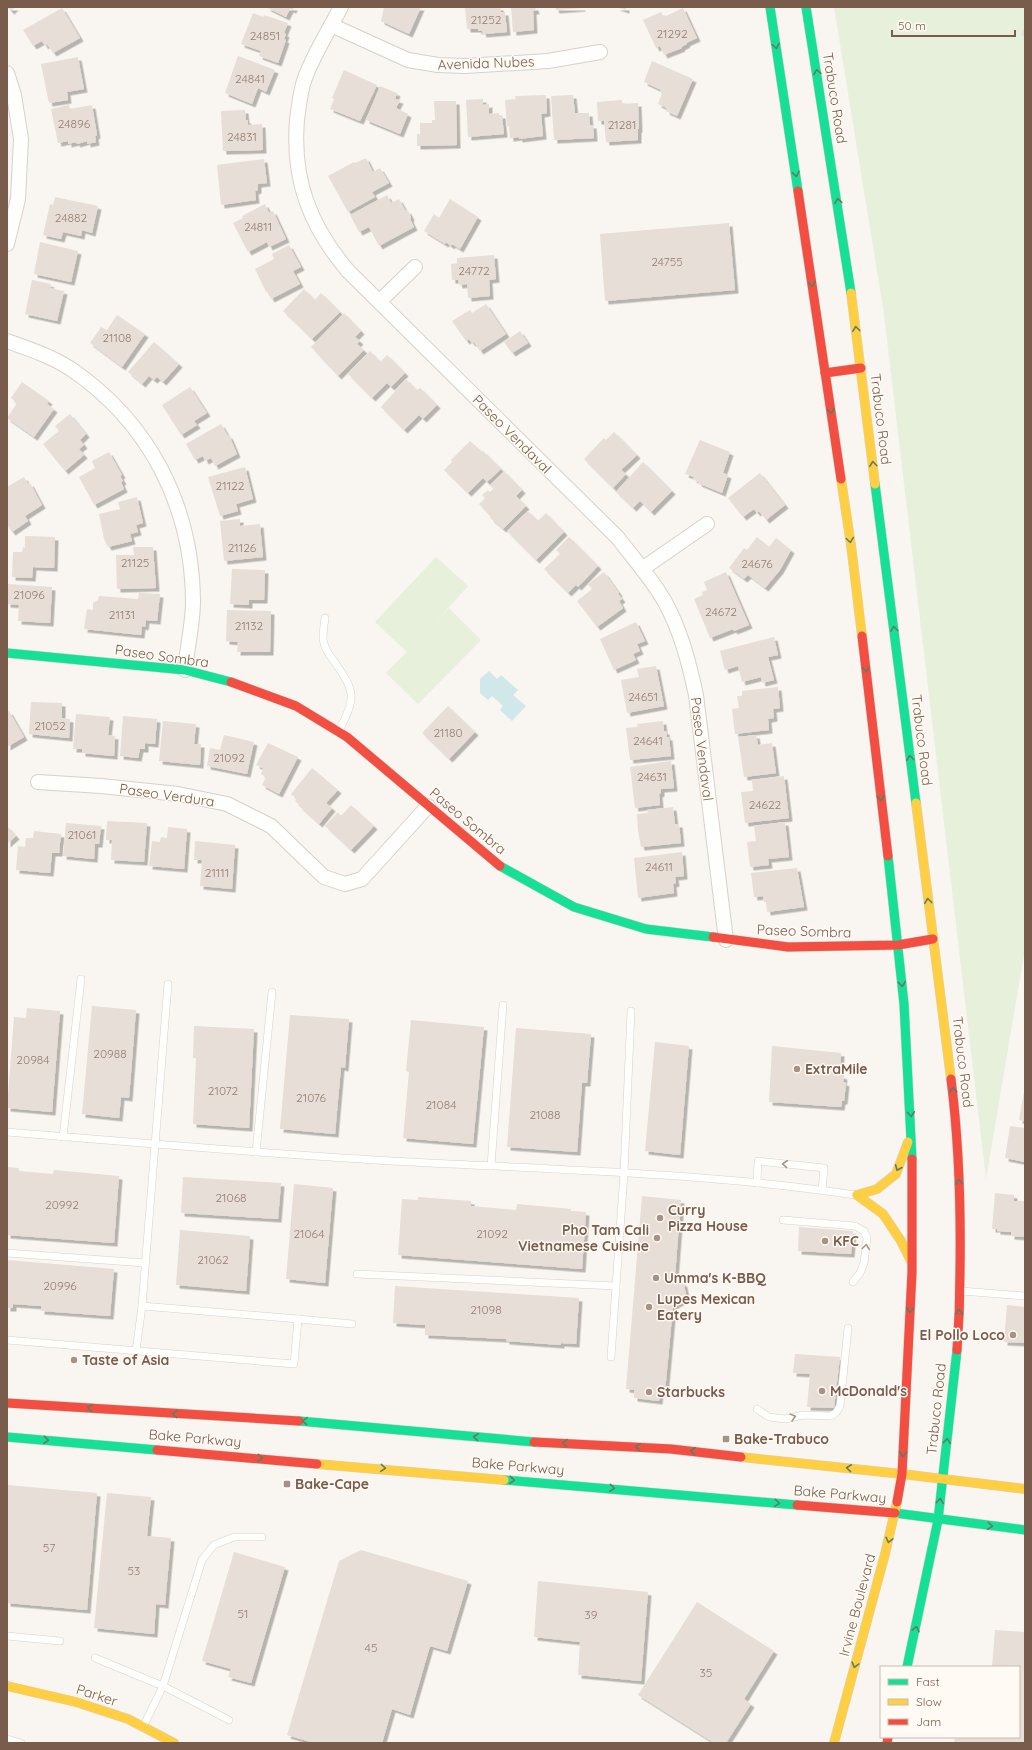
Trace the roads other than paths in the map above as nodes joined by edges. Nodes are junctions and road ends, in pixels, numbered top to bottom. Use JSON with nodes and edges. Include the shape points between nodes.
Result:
{"nodes":[{"id":1,"x":341,"y":7,"type":"edge"},
{"id":2,"x":770,"y":7,"type":"edge"},
{"id":3,"x":806,"y":7,"type":"edge"},
{"id":4,"x":331,"y":25,"type":"junction"},
{"id":5,"x":600,"y":52,"type":"dead end"},
{"id":6,"x":7,"y":73,"type":"edge"},
{"id":7,"x":7,"y":244,"type":"edge"},
{"id":8,"x":415,"y":267,"type":"dead end"},
{"id":9,"x":380,"y":301,"type":"junction"},
{"id":10,"x":7,"y":341,"type":"edge"},
{"id":11,"x":861,"y":368,"type":"junction"},
{"id":12,"x":825,"y":372,"type":"junction"},
{"id":13,"x":707,"y":524,"type":"dead end"},
{"id":14,"x":642,"y":569,"type":"junction"},
{"id":15,"x":325,"y":618,"type":"dead end"},
{"id":16,"x":7,"y":653,"type":"edge"},
{"id":17,"x":185,"y":670,"type":"junction"},
{"id":18,"x":339,"y":731,"type":"junction"},
{"id":19,"x":38,"y":782,"type":"dead end"},
{"id":20,"x":428,"y":806,"type":"junction"},
{"id":21,"x":933,"y":939,"type":"junction"},
{"id":22,"x":726,"y":940,"type":"junction"},
{"id":23,"x":898,"y":945,"type":"junction"},
{"id":24,"x":81,"y":979,"type":"dead end"},
{"id":25,"x":168,"y":984,"type":"dead end"},
{"id":26,"x":272,"y":992,"type":"dead end"},
{"id":27,"x":503,"y":1005,"type":"dead end"},
{"id":28,"x":631,"y":1011,"type":"dead end"},
{"id":29,"x":7,"y":1132,"type":"edge"},
{"id":30,"x":912,"y":1132,"type":"junction"},
{"id":31,"x":63,"y":1137,"type":"junction"},
{"id":32,"x":155,"y":1144,"type":"junction"},
{"id":33,"x":256,"y":1152,"type":"junction"},
{"id":34,"x":491,"y":1166,"type":"junction"},
{"id":35,"x":624,"y":1173,"type":"junction"},
{"id":36,"x":757,"y":1183,"type":"junction"},
{"id":37,"x":822,"y":1190,"type":"junction"},
{"id":38,"x":857,"y":1195,"type":"junction"},
{"id":39,"x":783,"y":1220,"type":"dead end"},
{"id":40,"x":7,"y":1253,"type":"edge"},
{"id":41,"x":145,"y":1263,"type":"junction"},
{"id":42,"x":912,"y":1263,"type":"junction"},
{"id":43,"x":357,"y":1274,"type":"dead end"},
{"id":44,"x":853,"y":1282,"type":"dead end"},
{"id":45,"x":616,"y":1286,"type":"junction"},
{"id":46,"x":959,"y":1290,"type":"junction"},
{"id":47,"x":1025,"y":1296,"type":"edge"},
{"id":48,"x":142,"y":1306,"type":"junction"},
{"id":49,"x":298,"y":1319,"type":"junction"},
{"id":50,"x":352,"y":1324,"type":"dead end"},
{"id":51,"x":848,"y":1328,"type":"dead end"},
{"id":52,"x":7,"y":1340,"type":"edge"},
{"id":53,"x":136,"y":1351,"type":"junction"},
{"id":54,"x":611,"y":1357,"type":"dead end"},
{"id":55,"x":7,"y":1403,"type":"edge"},
{"id":56,"x":757,"y":1409,"type":"dead end"},
{"id":57,"x":7,"y":1437,"type":"edge"},
{"id":58,"x":902,"y":1474,"type":"junction"},
{"id":59,"x":942,"y":1480,"type":"junction"},
{"id":60,"x":1025,"y":1490,"type":"edge"},
{"id":61,"x":895,"y":1513,"type":"junction"},
{"id":62,"x":938,"y":1520,"type":"junction"},
{"id":63,"x":1025,"y":1530,"type":"edge"},
{"id":64,"x":262,"y":1537,"type":"dead end"},
{"id":65,"x":7,"y":1636,"type":"edge"},
{"id":66,"x":60,"y":1641,"type":"dead end"},
{"id":67,"x":95,"y":1658,"type":"dead end"},
{"id":68,"x":907,"y":1666,"type":"edge"},
{"id":69,"x":7,"y":1686,"type":"edge"},
{"id":70,"x":163,"y":1686,"type":"junction"},
{"id":71,"x":229,"y":1720,"type":"dead end"},
{"id":72,"x":143,"y":1727,"type":"junction"},
{"id":73,"x":7,"y":1739,"type":"edge"},
{"id":74,"x":21,"y":1743,"type":"edge"},
{"id":75,"x":174,"y":1743,"type":"edge"},
{"id":76,"x":834,"y":1743,"type":"edge"}],
"edges":[{"from":1,"to":4,"type":"street","name":"Paseo Vendaval"},
{"from":2,"to":12,"type":"main road","name":"Trabuco Road","one_way":true},
{"from":11,"to":3,"type":"main road","name":"Trabuco Road","one_way":true,"via":[[848,259]]},
{"from":4,"to":5,"type":"street","name":"Avenida Nubes","via":[[408,60],[438,65],[465,66],[548,60]]},
{"from":4,"to":9,"type":"street","name":"Paseo Vendaval","via":[[305,78],[296,139],[298,173],[306,201],[324,239],[348,271]]},
{"from":6,"to":7,"type":"street","via":[[14,95],[21,139],[18,199]]},
{"from":8,"to":9,"type":"street"},
{"from":9,"to":14,"type":"street","name":"Paseo Vendaval","via":[[618,538]]},
{"from":10,"to":17,"type":"street","via":[[38,352],[70,369],[98,390],[137,433],[167,479],[182,521],[190,566],[193,602]]},
{"from":11,"to":12,"type":"main road"},
{"from":21,"to":11,"type":"main road","name":"Trabuco Road","one_way":true},
{"from":12,"to":23,"type":"main road","name":"Trabuco Road","one_way":true,"via":[[851,545]]},
{"from":13,"to":14,"type":"street"},
{"from":14,"to":22,"type":"street","name":"Paseo Vendaval","via":[[665,602],[690,665],[696,694]]},
{"from":15,"to":18,"type":"lane","via":[[323,640],[328,653],[349,683],[351,695],[350,708]]},
{"from":16,"to":17,"type":"main road","name":"Paseo Sombra"},
{"from":17,"to":18,"type":"main road","name":"Paseo Sombra","via":[[230,681],[296,706]]},
{"from":18,"to":20,"type":"main road","name":"Paseo Sombra"},
{"from":19,"to":20,"type":"street","name":"Paseo Verdura","via":[[178,794],[227,804],[272,826],[324,877],[344,884],[362,880]]},
{"from":20,"to":22,"type":"main road","name":"Paseo Sombra","via":[[501,867],[574,907],[646,929]]},
{"from":21,"to":23,"type":"main road","name":"Paseo Sombra"},
{"from":46,"to":21,"type":"main road","name":"Trabuco Road","one_way":true,"via":[[961,1225],[957,1128]]},
{"from":22,"to":23,"type":"main road","name":"Paseo Sombra","via":[[788,947]]},
{"from":23,"to":30,"type":"main road","name":"Trabuco Road","one_way":true},
{"from":24,"to":31,"type":"lane"},
{"from":25,"to":32,"type":"lane"},
{"from":26,"to":33,"type":"lane"},
{"from":27,"to":34,"type":"lane"},
{"from":28,"to":35,"type":"lane"},
{"from":29,"to":31,"type":"lane"},
{"from":30,"to":38,"type":"main road","one_way":true,"via":[[896,1174],[877,1189]]},
{"from":30,"to":42,"type":"main road","name":"Trabuco Road"},
{"from":31,"to":32,"type":"lane"},
{"from":32,"to":33,"type":"lane"},
{"from":32,"to":41,"type":"lane"},
{"from":33,"to":34,"type":"lane"},
{"from":34,"to":35,"type":"lane"},
{"from":35,"to":36,"type":"lane"},
{"from":35,"to":45,"type":"lane"},
{"from":36,"to":37,"type":"lane"},
{"from":37,"to":36,"type":"lane","one_way":true,"via":[[824,1168],[758,1161]]},
{"from":37,"to":38,"type":"lane"},
{"from":38,"to":42,"type":"main road","via":[[883,1214]]},
{"from":44,"to":39,"type":"lane","one_way":true,"via":[[864,1263],[867,1238],[864,1231],[855,1226]]},
{"from":40,"to":41,"type":"lane"},
{"from":41,"to":48,"type":"lane"},
{"from":42,"to":58,"type":"main road","name":"Trabuco Road","one_way":true},
{"from":43,"to":45,"type":"lane"},
{"from":45,"to":54,"type":"lane"},
{"from":46,"to":47,"type":"lane"},
{"from":59,"to":46,"type":"main road","name":"Trabuco Road","one_way":true,"via":[[959,1328]]},
{"from":48,"to":49,"type":"lane"},
{"from":48,"to":53,"type":"lane"},
{"from":49,"to":50,"type":"lane"},
{"from":49,"to":53,"type":"lane","via":[[294,1364]]},
{"from":56,"to":51,"type":"lane","one_way":true,"via":[[769,1417],[785,1419],[804,1415],[830,1416],[836,1413],[840,1406]]},
{"from":52,"to":53,"type":"lane"},
{"from":58,"to":55,"type":"main road","name":"Bake Parkway","one_way":true,"via":[[663,1449],[515,1441],[344,1424]]},
{"from":57,"to":61,"type":"main road","name":"Bake Parkway","one_way":true},
{"from":58,"to":59,"type":"main road","name":"Bake Parkway"},
{"from":58,"to":61,"type":"main road","name":"Irvine Boulevard"},
{"from":59,"to":60,"type":"main road","name":"Bake Parkway"},
{"from":62,"to":59,"type":"main road","one_way":true},
{"from":61,"to":62,"type":"main road","name":"Bake Parkway"},
{"from":61,"to":76,"type":"main road","name":"Irvine Boulevard","one_way":true},
{"from":62,"to":63,"type":"main road","name":"Bake Parkway","one_way":true},
{"from":68,"to":62,"type":"main road","one_way":true},
{"from":64,"to":70,"type":"lane","via":[[234,1537],[214,1545],[202,1560]]},
{"from":65,"to":66,"type":"lane"},
{"from":67,"to":70,"type":"lane"},
{"from":69,"to":72,"type":"main road","name":"Parker","via":[[76,1702],[128,1719]]},
{"from":70,"to":71,"type":"lane"},
{"from":70,"to":72,"type":"lane"},
{"from":72,"to":75,"type":"main road","name":"Parker"},
{"from":73,"to":74,"type":"lane"}]}
